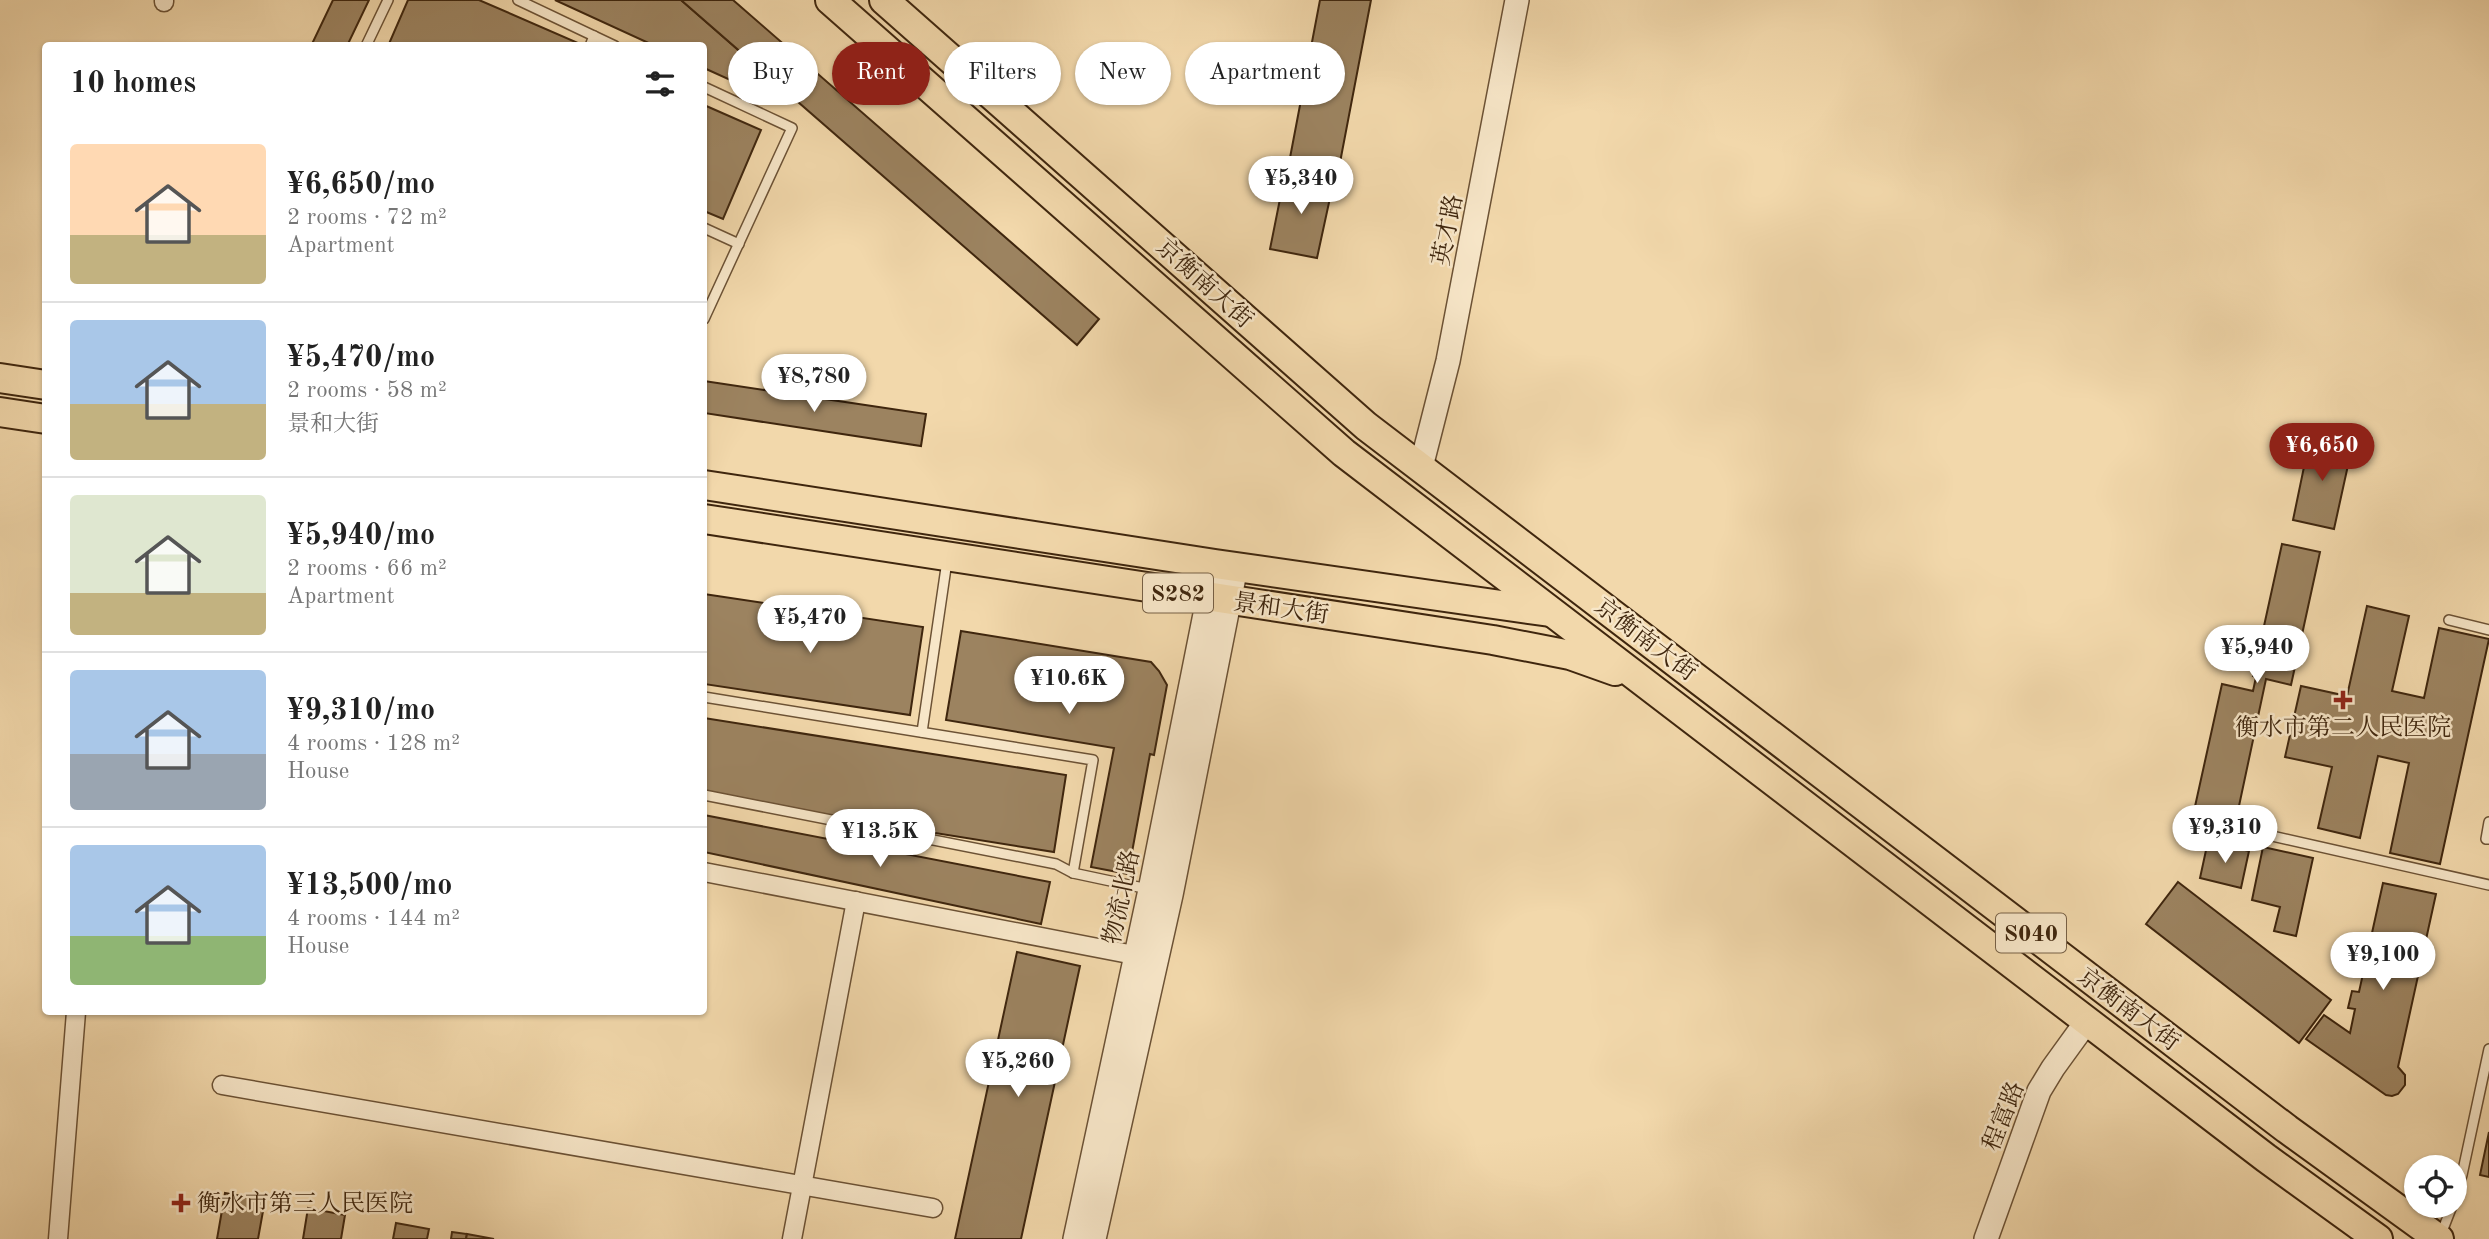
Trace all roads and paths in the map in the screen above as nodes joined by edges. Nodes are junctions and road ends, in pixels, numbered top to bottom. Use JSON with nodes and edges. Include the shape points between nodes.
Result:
{"nodes":[{"id":1,"x":387,"y":0,"type":"edge"},
{"id":2,"x":518,"y":0,"type":"edge"},
{"id":3,"x":831,"y":0,"type":"edge"},
{"id":4,"x":884,"y":0,"type":"edge"},
{"id":5,"x":1517,"y":0,"type":"edge"},
{"id":6,"x":594,"y":36,"type":"junction"},
{"id":7,"x":368,"y":42,"type":"edge"},
{"id":8,"x":592,"y":42,"type":"edge"},
{"id":9,"x":607,"y":42,"type":"edge"},
{"id":10,"x":707,"y":88,"type":"edge"},
{"id":11,"x":707,"y":229,"type":"edge"},
{"id":12,"x":738,"y":244,"type":"junction"},
{"id":13,"x":707,"y":312,"type":"edge"},
{"id":14,"x":0,"y":378,"type":"edge"},
{"id":15,"x":42,"y":384,"type":"edge"},
{"id":16,"x":0,"y":412,"type":"edge"},
{"id":17,"x":42,"y":418,"type":"edge"},
{"id":18,"x":1421,"y":467,"type":"junction"},
{"id":19,"x":707,"y":485,"type":"edge"},
{"id":20,"x":707,"y":519,"type":"edge"},
{"id":21,"x":948,"y":557,"type":"junction"},
{"id":22,"x":1226,"y":565,"type":"junction"},
{"id":23,"x":1219,"y":599,"type":"junction"},
{"id":24,"x":1553,"y":613,"type":"junction"},
{"id":25,"x":2449,"y":621,"type":"dead end"},
{"id":26,"x":1625,"y":624,"type":"junction"},
{"id":27,"x":2489,"y":630,"type":"edge"},
{"id":28,"x":1647,"y":685,"type":"junction"},
{"id":29,"x":707,"y":697,"type":"edge"},
{"id":30,"x":922,"y":732,"type":"junction"},
{"id":31,"x":707,"y":796,"type":"edge"},
{"id":32,"x":2489,"y":822,"type":"edge"},
{"id":33,"x":2250,"y":831,"type":"dead end"},
{"id":34,"x":2489,"y":839,"type":"edge"},
{"id":35,"x":707,"y":873,"type":"edge"},
{"id":36,"x":1073,"y":873,"type":"junction"},
{"id":37,"x":2489,"y":885,"type":"edge"},
{"id":38,"x":1150,"y":890,"type":"junction"},
{"id":39,"x":856,"y":901,"type":"junction"},
{"id":40,"x":1129,"y":954,"type":"dead end"},
{"id":41,"x":76,"y":1015,"type":"edge"},
{"id":42,"x":2087,"y":1021,"type":"junction"},
{"id":43,"x":2489,"y":1049,"type":"edge"},
{"id":44,"x":222,"y":1085,"type":"dead end"},
{"id":45,"x":2466,"y":1155,"type":"edge"},
{"id":46,"x":802,"y":1185,"type":"junction"},
{"id":47,"x":933,"y":1208,"type":"dead end"},
{"id":48,"x":2447,"y":1218,"type":"edge"},
{"id":49,"x":58,"y":1239,"type":"edge"},
{"id":50,"x":792,"y":1239,"type":"edge"},
{"id":51,"x":1075,"y":1239,"type":"edge"},
{"id":52,"x":1094,"y":1239,"type":"edge"},
{"id":53,"x":1986,"y":1239,"type":"edge"},
{"id":54,"x":2378,"y":1239,"type":"edge"},
{"id":55,"x":2439,"y":1239,"type":"edge"}],
"edges":[{"from":1,"to":7,"type":"lane"},
{"from":2,"to":6,"type":"lane"},
{"from":3,"to":24,"type":"main road","name":"京衡南大街","via":[[1344,453]]},
{"from":4,"to":18,"type":"main road","name":"京衡南大街","via":[[1366,426]]},
{"from":5,"to":18,"type":"street","name":"英才路","via":[[1448,361]]},
{"from":6,"to":8,"type":"lane"},
{"from":6,"to":9,"type":"lane"},
{"from":10,"to":12,"type":"lane","via":[[792,128]]},
{"from":11,"to":12,"type":"lane"},
{"from":12,"to":13,"type":"lane"},
{"from":14,"to":15,"type":"main road"},
{"from":16,"to":17,"type":"main road"},
{"from":18,"to":26,"type":"main road","name":"京衡南大街"},
{"from":19,"to":22,"type":"main road","name":"景和大街","number":"S282"},
{"from":20,"to":21,"type":"main road","name":"景和大街","number":"S282"},
{"from":21,"to":23,"type":"main road","name":"景和大街","number":"S282"},
{"from":21,"to":30,"type":"lane"},
{"from":22,"to":23,"type":"street","name":"物流北路"},
{"from":22,"to":24,"type":"main road","name":"景和大街","number":"S282"},
{"from":23,"to":28,"type":"main road","name":"景和大街","number":"S282","via":[[1570,655]]},
{"from":23,"to":38,"type":"street","name":"物流北路"},
{"from":23,"to":52,"type":"street","name":"物流北路","via":[[1168,908]]},
{"from":24,"to":26,"type":"main road","name":"景和大街","number":"S282"},
{"from":24,"to":28,"type":"main road","name":"京衡南大街"},
{"from":25,"to":27,"type":"lane"},
{"from":26,"to":55,"type":"main road","name":"京衡南大街","number":"S040","via":[[2287,1129]]},
{"from":28,"to":42,"type":"main road","name":"京衡南大街","number":"S040"},
{"from":29,"to":30,"type":"lane"},
{"from":30,"to":36,"type":"lane","via":[[1093,760]]},
{"from":31,"to":36,"type":"lane","via":[[1056,864]]},
{"from":32,"to":34,"type":"lane"},
{"from":33,"to":37,"type":"lane"},
{"from":35,"to":39,"type":"street"},
{"from":36,"to":38,"type":"lane"},
{"from":38,"to":51,"type":"street","name":"物流北路"},
{"from":39,"to":40,"type":"street"},
{"from":39,"to":46,"type":"street"},
{"from":41,"to":49,"type":"street"},
{"from":42,"to":53,"type":"street","name":"程富路","via":[[2039,1091]]},
{"from":42,"to":54,"type":"main road","name":"京衡南大街","number":"S040"},
{"from":43,"to":45,"type":"lane"},
{"from":44,"to":46,"type":"street"},
{"from":46,"to":47,"type":"street"},
{"from":46,"to":50,"type":"street"},
{"from":48,"to":55,"type":"lane"}]}
